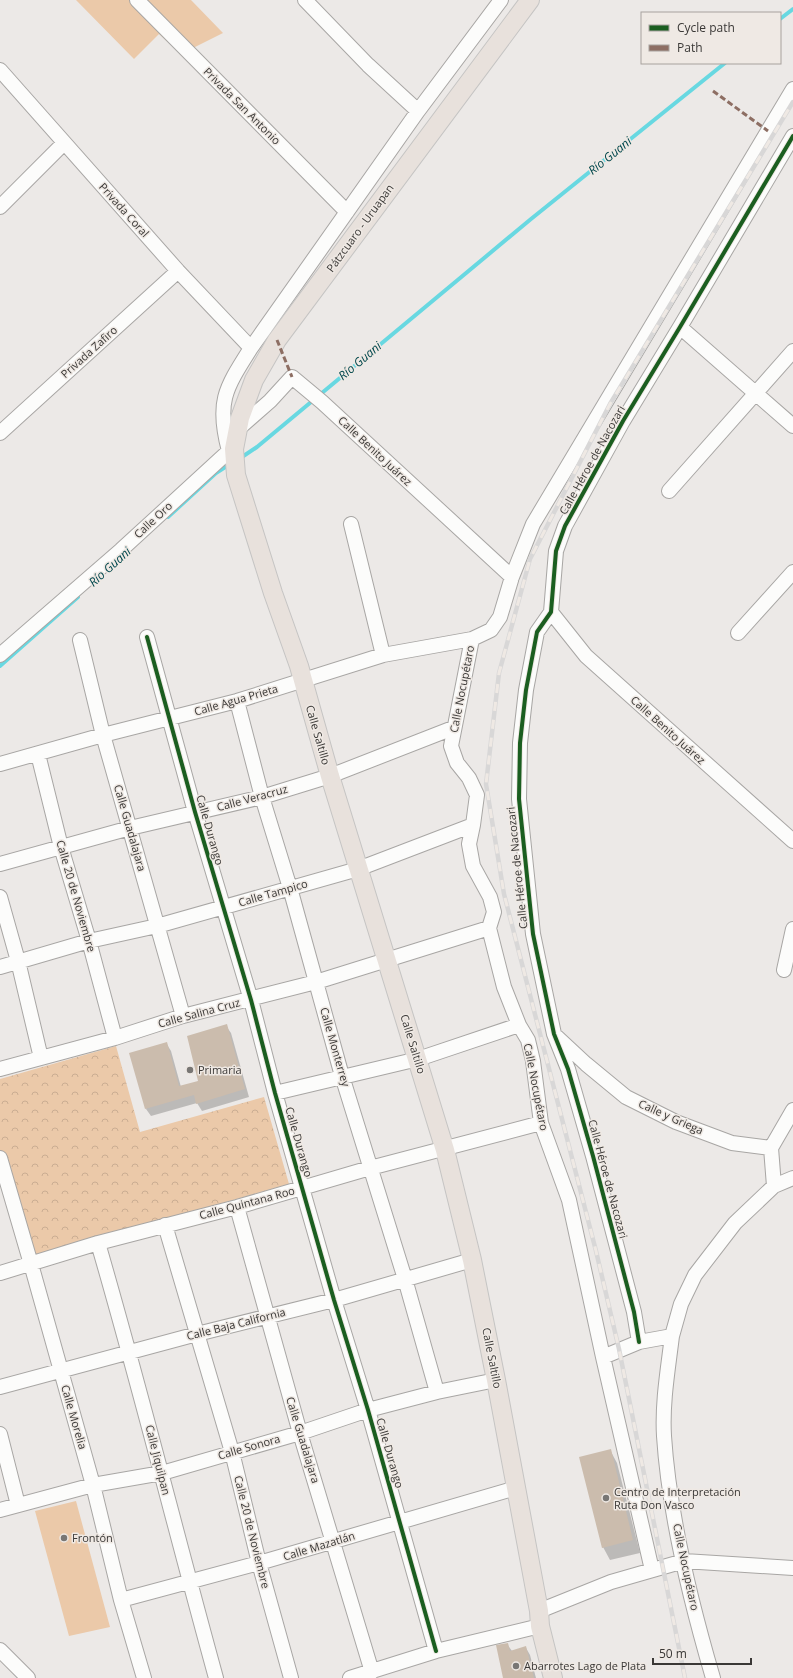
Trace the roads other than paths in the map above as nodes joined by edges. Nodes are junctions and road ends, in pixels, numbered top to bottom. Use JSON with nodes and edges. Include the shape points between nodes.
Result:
{"nodes":[{"id":1,"x":137,"y":0,"type":"edge"},
{"id":2,"x":306,"y":0,"type":"edge"},
{"id":3,"x":501,"y":0,"type":"edge"},
{"id":4,"x":530,"y":0,"type":"edge"},
{"id":5,"x":0,"y":70,"type":"edge"},
{"id":6,"x":793,"y":89,"type":"edge"},
{"id":7,"x":418,"y":111,"type":"junction"},
{"id":8,"x":793,"y":136,"type":"edge"},
{"id":9,"x":64,"y":143,"type":"junction"},
{"id":10,"x":0,"y":207,"type":"edge"},
{"id":11,"x":347,"y":212,"type":"junction"},
{"id":12,"x":178,"y":271,"type":"junction"},
{"id":13,"x":680,"y":327,"type":"junction"},
{"id":14,"x":250,"y":348,"type":"junction"},
{"id":15,"x":793,"y":350,"type":"edge"},
{"id":16,"x":755,"y":392,"type":"junction"},
{"id":17,"x":793,"y":426,"type":"edge"},
{"id":18,"x":238,"y":429,"type":"junction"},
{"id":19,"x":0,"y":432,"type":"edge"},
{"id":20,"x":232,"y":452,"type":"junction"},
{"id":21,"x":236,"y":475,"type":"joint"},
{"id":22,"x":669,"y":491,"type":"dead end"},
{"id":23,"x":351,"y":524,"type":"dead end"},
{"id":24,"x":793,"y":572,"type":"edge"},
{"id":25,"x":512,"y":577,"type":"junction"},
{"id":26,"x":551,"y":612,"type":"junction"},
{"id":27,"x":738,"y":633,"type":"dead end"},
{"id":28,"x":147,"y":637,"type":"dead end"},
{"id":29,"x":472,"y":639,"type":"junction"},
{"id":30,"x":80,"y":640,"type":"dead end"},
{"id":31,"x":0,"y":655,"type":"edge"},
{"id":32,"x":383,"y":655,"type":"junction"},
{"id":33,"x":303,"y":680,"type":"junction"},
{"id":34,"x":237,"y":701,"type":"junction"},
{"id":35,"x":170,"y":719,"type":"junction"},
{"id":36,"x":453,"y":728,"type":"junction"},
{"id":37,"x":103,"y":735,"type":"junction"},
{"id":38,"x":38,"y":754,"type":"junction"},
{"id":39,"x":0,"y":764,"type":"edge"},
{"id":40,"x":330,"y":776,"type":"junction"},
{"id":41,"x":262,"y":797,"type":"junction"},
{"id":42,"x":196,"y":812,"type":"junction"},
{"id":43,"x":473,"y":825,"type":"junction"},
{"id":44,"x":130,"y":828,"type":"junction"},
{"id":45,"x":793,"y":841,"type":"edge"},
{"id":46,"x":61,"y":847,"type":"junction"},
{"id":47,"x":0,"y":864,"type":"edge"},
{"id":48,"x":358,"y":869,"type":"junction"},
{"id":49,"x":290,"y":888,"type":"junction"},
{"id":50,"x":0,"y":897,"type":"edge"},
{"id":51,"x":224,"y":907,"type":"junction"},
{"id":52,"x":157,"y":926,"type":"junction"},
{"id":53,"x":489,"y":928,"type":"junction"},
{"id":54,"x":793,"y":929,"type":"edge"},
{"id":55,"x":90,"y":941,"type":"junction"},
{"id":56,"x":387,"y":960,"type":"junction"},
{"id":57,"x":18,"y":961,"type":"junction"},
{"id":58,"x":0,"y":966,"type":"edge"},
{"id":59,"x":784,"y":970,"type":"dead end"},
{"id":60,"x":316,"y":982,"type":"junction"},
{"id":61,"x":251,"y":1000,"type":"junction"},
{"id":62,"x":183,"y":1016,"type":"junction"},
{"id":63,"x":519,"y":1025,"type":"junction"},
{"id":64,"x":554,"y":1034,"type":"junction"},
{"id":65,"x":115,"y":1038,"type":"junction"},
{"id":66,"x":41,"y":1058,"type":"junction"},
{"id":67,"x":418,"y":1059,"type":"junction"},
{"id":68,"x":0,"y":1069,"type":"edge"},
{"id":69,"x":342,"y":1076,"type":"junction"},
{"id":70,"x":275,"y":1093,"type":"junction"},
{"id":71,"x":793,"y":1110,"type":"edge"},
{"id":72,"x":541,"y":1123,"type":"junction"},
{"id":73,"x":771,"y":1148,"type":"junction"},
{"id":74,"x":445,"y":1150,"type":"junction"},
{"id":75,"x":0,"y":1158,"type":"edge"},
{"id":76,"x":370,"y":1168,"type":"junction"},
{"id":77,"x":3,"y":1177,"type":"edge"},
{"id":78,"x":793,"y":1178,"type":"edge"},
{"id":79,"x":774,"y":1186,"type":"junction"},
{"id":80,"x":303,"y":1188,"type":"junction"},
{"id":81,"x":237,"y":1207,"type":"junction"},
{"id":82,"x":165,"y":1225,"type":"junction"},
{"id":83,"x":98,"y":1243,"type":"junction"},
{"id":84,"x":472,"y":1260,"type":"junction"},
{"id":85,"x":32,"y":1264,"type":"junction"},
{"id":86,"x":0,"y":1273,"type":"edge"},
{"id":87,"x":405,"y":1279,"type":"junction"},
{"id":88,"x":334,"y":1300,"type":"junction"},
{"id":89,"x":267,"y":1316,"type":"junction"},
{"id":90,"x":197,"y":1334,"type":"junction"},
{"id":91,"x":672,"y":1336,"type":"junction"},
{"id":92,"x":639,"y":1342,"type":"junction"},
{"id":93,"x":130,"y":1352,"type":"junction"},
{"id":94,"x":603,"y":1357,"type":"junction"},
{"id":95,"x":61,"y":1370,"type":"junction"},
{"id":96,"x":496,"y":1380,"type":"junction"},
{"id":97,"x":0,"y":1387,"type":"edge"},
{"id":98,"x":437,"y":1392,"type":"junction"},
{"id":99,"x":368,"y":1410,"type":"junction"},
{"id":100,"x":300,"y":1433,"type":"junction"},
{"id":101,"x":0,"y":1434,"type":"edge"},
{"id":102,"x":232,"y":1452,"type":"junction"},
{"id":103,"x":162,"y":1473,"type":"junction"},
{"id":104,"x":93,"y":1486,"type":"junction"},
{"id":105,"x":516,"y":1488,"type":"junction"},
{"id":106,"x":18,"y":1505,"type":"junction"},
{"id":107,"x":0,"y":1510,"type":"edge"},
{"id":108,"x":400,"y":1521,"type":"junction"},
{"id":109,"x":333,"y":1542,"type":"junction"},
{"id":110,"x":684,"y":1561,"type":"junction"},
{"id":111,"x":259,"y":1563,"type":"junction"},
{"id":112,"x":793,"y":1568,"type":"edge"},
{"id":113,"x":652,"y":1570,"type":"junction"},
{"id":114,"x":189,"y":1582,"type":"junction"},
{"id":115,"x":121,"y":1600,"type":"junction"},
{"id":116,"x":539,"y":1619,"type":"junction"},
{"id":117,"x":0,"y":1650,"type":"edge"},
{"id":118,"x":436,"y":1651,"type":"junction"},
{"id":119,"x":372,"y":1672,"type":"junction"},
{"id":120,"x":28,"y":1678,"type":"edge"},
{"id":121,"x":144,"y":1678,"type":"edge"},
{"id":122,"x":216,"y":1678,"type":"edge"},
{"id":123,"x":291,"y":1678,"type":"edge"},
{"id":124,"x":350,"y":1678,"type":"edge"},
{"id":125,"x":553,"y":1678,"type":"edge"},
{"id":126,"x":714,"y":1678,"type":"edge"}],
"edges":[{"from":1,"to":11,"type":"street","name":"Privada San Antonio"},
{"from":2,"to":7,"type":"street","via":[[368,65]]},
{"from":3,"to":7,"type":"street"},
{"from":4,"to":18,"type":"main road","name":"Pátzcuaro - Uruapan","via":[[277,340],[254,380]]},
{"from":5,"to":9,"type":"street","name":"Privada Coral"},
{"from":6,"to":25,"type":"street","name":"Calle Agua Prieta","via":[[533,524]]},
{"from":7,"to":11,"type":"street"},
{"from":8,"to":13,"type":"street","name":"Calle Héroe de Nacozari"},
{"from":9,"to":10,"type":"street"},
{"from":9,"to":12,"type":"street","name":"Privada Coral"},
{"from":11,"to":14,"type":"street"},
{"from":12,"to":14,"type":"street","name":"Privada Coral"},
{"from":12,"to":19,"type":"street","name":"Privada Zafiro"},
{"from":13,"to":16,"type":"street"},
{"from":13,"to":26,"type":"street","name":"Calle Héroe de Nacozari","via":[[623,420],[565,526],[556,551]]},
{"from":14,"to":20,"type":"street","via":[[230,381],[223,402],[223,422]]},
{"from":15,"to":16,"type":"street"},
{"from":16,"to":17,"type":"street"},
{"from":16,"to":22,"type":"street"},
{"from":18,"to":20,"type":"main road","name":"Pátzcuaro - Uruapan"},
{"from":18,"to":25,"type":"street","name":"Calle Benito Juárez","via":[[270,401],[292,377]]},
{"from":20,"to":21,"type":"main road","name":"Pátzcuaro - Uruapan"},
{"from":20,"to":31,"type":"street","name":"Calle Oro"},
{"from":21,"to":33,"type":"main road","name":"Calle Saltillo"},
{"from":23,"to":32,"type":"street"},
{"from":24,"to":27,"type":"street"},
{"from":25,"to":29,"type":"street","name":"Calle Agua Prieta","via":[[500,617],[492,630]]},
{"from":26,"to":45,"type":"street","name":"Calle Benito Juárez","via":[[586,656]]},
{"from":26,"to":64,"type":"street","name":"Calle Héroe de Nacozari","via":[[537,632],[526,690],[520,743],[519,799],[533,934]]},
{"from":28,"to":35,"type":"street","name":"Calle Durango"},
{"from":29,"to":32,"type":"street","name":"Calle Agua Prieta"},
{"from":29,"to":36,"type":"street","name":"Calle Nocupétaro"},
{"from":30,"to":37,"type":"street","name":"Calle Guadalajara"},
{"from":32,"to":33,"type":"street","name":"Calle Agua Prieta"},
{"from":33,"to":34,"type":"street","name":"Calle Agua Prieta"},
{"from":33,"to":40,"type":"main road","name":"Calle Saltillo"},
{"from":34,"to":35,"type":"street","name":"Calle Agua Prieta"},
{"from":34,"to":41,"type":"street","name":"Calle Monterrey"},
{"from":35,"to":37,"type":"street","name":"Calle Agua Prieta"},
{"from":35,"to":42,"type":"street","name":"Calle Durango"},
{"from":36,"to":40,"type":"street","name":"Calle Veracruz"},
{"from":36,"to":43,"type":"street","name":"Calle Nocupétaro","via":[[451,746],[457,763],[469,778],[477,795]]},
{"from":37,"to":38,"type":"street","name":"Calle Agua Prieta"},
{"from":37,"to":44,"type":"street","name":"Calle Guadalajara"},
{"from":38,"to":39,"type":"street","name":"Calle Agua Prieta"},
{"from":38,"to":46,"type":"street","name":"Calle 20 de Noviembre"},
{"from":40,"to":41,"type":"street","name":"Calle Veracruz"},
{"from":40,"to":48,"type":"main road","name":"Calle Saltillo"},
{"from":41,"to":42,"type":"street","name":"Calle Veracruz"},
{"from":41,"to":49,"type":"street","name":"Calle Monterrey"},
{"from":42,"to":44,"type":"street","name":"Calle Veracruz"},
{"from":42,"to":51,"type":"street","name":"Calle Durango"},
{"from":43,"to":48,"type":"street","name":"Calle Tampico"},
{"from":43,"to":53,"type":"street","name":"Calle Nocupétaro","via":[[469,844],[473,866],[490,898],[494,912]]},
{"from":44,"to":46,"type":"street","name":"Calle Veracruz"},
{"from":44,"to":52,"type":"street","name":"Calle Guadalajara"},
{"from":46,"to":47,"type":"street","name":"Calle Veracruz"},
{"from":46,"to":55,"type":"street","name":"Calle 20 de Noviembre"},
{"from":48,"to":49,"type":"street","name":"Calle Tampico"},
{"from":48,"to":56,"type":"main road","name":"Calle Saltillo"},
{"from":49,"to":51,"type":"street","name":"Calle Tampico"},
{"from":49,"to":60,"type":"street","name":"Calle Monterrey"},
{"from":50,"to":57,"type":"street"},
{"from":51,"to":52,"type":"street","name":"Calle Tampico"},
{"from":51,"to":61,"type":"street","name":"Calle Durango"},
{"from":52,"to":55,"type":"street","name":"Calle Tampico"},
{"from":52,"to":62,"type":"street","name":"Calle Guadalajara"},
{"from":53,"to":56,"type":"street","name":"Calle Salina Cruz"},
{"from":53,"to":63,"type":"street","name":"Calle Nocupétaro","via":[[504,987]]},
{"from":54,"to":59,"type":"street"},
{"from":55,"to":57,"type":"street","name":"Calle Tampico"},
{"from":55,"to":65,"type":"street","name":"Calle 20 de Noviembre"},
{"from":56,"to":60,"type":"street","name":"Calle Salina Cruz"},
{"from":56,"to":67,"type":"main road","name":"Calle Saltillo"},
{"from":57,"to":58,"type":"street","name":"Calle Tampico"},
{"from":57,"to":66,"type":"street"},
{"from":60,"to":61,"type":"street","name":"Calle Salina Cruz"},
{"from":60,"to":69,"type":"street","name":"Calle Monterrey"},
{"from":61,"to":62,"type":"street","name":"Calle Salina Cruz"},
{"from":61,"to":70,"type":"street","name":"Calle Durango"},
{"from":62,"to":65,"type":"street","name":"Calle Salina Cruz"},
{"from":63,"to":67,"type":"street"},
{"from":63,"to":72,"type":"street","name":"Calle Nocupétaro","via":[[528,1040]]},
{"from":64,"to":73,"type":"street","name":"Calle y Griega","via":[[586,1064],[633,1100],[676,1122],[732,1143]]},
{"from":64,"to":92,"type":"street","name":"Calle Héroe de Nacozari","via":[[568,1068],[593,1156],[634,1312]]},
{"from":65,"to":66,"type":"street","name":"Calle Salina Cruz"},
{"from":66,"to":68,"type":"street","name":"Calle Salina Cruz"},
{"from":67,"to":69,"type":"street"},
{"from":67,"to":74,"type":"main road","name":"Calle Saltillo"},
{"from":69,"to":70,"type":"street"},
{"from":69,"to":76,"type":"street","name":"Calle Monterrey"},
{"from":70,"to":80,"type":"street","name":"Calle Durango"},
{"from":71,"to":73,"type":"street"},
{"from":72,"to":74,"type":"street","name":"Calle Quintana Roo"},
{"from":72,"to":94,"type":"street","name":"Calle Nocupétaro","via":[[569,1200]]},
{"from":73,"to":79,"type":"street"},
{"from":74,"to":76,"type":"street","name":"Calle Quintana Roo"},
{"from":74,"to":84,"type":"main road","name":"Calle Saltillo"},
{"from":75,"to":77,"type":"street","name":"Calle Morelia"},
{"from":76,"to":80,"type":"street","name":"Calle Quintana Roo"},
{"from":76,"to":87,"type":"street","name":"Calle Monterrey"},
{"from":77,"to":85,"type":"street","name":"Calle Morelia"},
{"from":78,"to":79,"type":"street","name":"Calle Nocupétaro"},
{"from":79,"to":91,"type":"street","name":"Calle Nocupétaro","via":[[735,1223],[695,1275],[681,1304]]},
{"from":80,"to":81,"type":"street","name":"Calle Quintana Roo"},
{"from":80,"to":88,"type":"street","name":"Calle Durango"},
{"from":81,"to":82,"type":"street","name":"Calle Quintana Roo"},
{"from":81,"to":89,"type":"street","name":"Calle Guadalajara"},
{"from":82,"to":83,"type":"street","name":"Calle Quintana Roo"},
{"from":82,"to":90,"type":"street","name":"Calle 20 de Noviembre"},
{"from":83,"to":85,"type":"street","name":"Calle Quintana Roo"},
{"from":83,"to":93,"type":"street","name":"Calle Jiquilpan"},
{"from":84,"to":87,"type":"street","name":"Calle Baja California"},
{"from":84,"to":96,"type":"main road","name":"Calle Saltillo"},
{"from":85,"to":86,"type":"street","name":"Calle Quintana Roo"},
{"from":85,"to":95,"type":"street","name":"Calle Morelia"},
{"from":87,"to":88,"type":"street","name":"Calle Baja California"},
{"from":87,"to":98,"type":"street","name":"Calle Monterrey"},
{"from":88,"to":89,"type":"street","name":"Calle Baja California"},
{"from":88,"to":99,"type":"street","name":"Calle Durango"},
{"from":89,"to":90,"type":"street","name":"Calle Baja California"},
{"from":89,"to":100,"type":"street","name":"Calle Guadalajara"},
{"from":90,"to":93,"type":"street","name":"Calle Baja California"},
{"from":90,"to":102,"type":"street","name":"Calle 20 de Noviembre"},
{"from":91,"to":92,"type":"street"},
{"from":91,"to":110,"type":"street","name":"Calle Nocupétaro","via":[[665,1392],[664,1436],[672,1500]]},
{"from":92,"to":94,"type":"street"},
{"from":93,"to":95,"type":"street","name":"Calle Baja California"},
{"from":93,"to":103,"type":"street","name":"Calle Jiquilpan"},
{"from":94,"to":113,"type":"street","name":"Calle Nocupétaro"},
{"from":95,"to":97,"type":"street","name":"Calle Baja California"},
{"from":95,"to":104,"type":"street","name":"Calle Morelia"},
{"from":96,"to":98,"type":"street","name":"Calle Sonora"},
{"from":96,"to":105,"type":"main road","name":"Calle Saltillo"},
{"from":98,"to":99,"type":"street","name":"Calle Sonora"},
{"from":99,"to":100,"type":"street","name":"Calle Sonora"},
{"from":99,"to":108,"type":"street","name":"Calle Durango"},
{"from":100,"to":102,"type":"street","name":"Calle Sonora"},
{"from":100,"to":109,"type":"street","name":"Calle Guadalajara"},
{"from":101,"to":106,"type":"street"},
{"from":102,"to":103,"type":"street","name":"Calle Sonora"},
{"from":102,"to":111,"type":"street","name":"Calle 20 de Noviembre"},
{"from":103,"to":104,"type":"street","name":"Calle Sonora"},
{"from":103,"to":114,"type":"street","name":"Calle Jiquilpan"},
{"from":104,"to":106,"type":"street","name":"Calle Sonora"},
{"from":104,"to":115,"type":"street","name":"Calle Morelia"},
{"from":105,"to":108,"type":"street","name":"Calle Mazatlán"},
{"from":105,"to":116,"type":"main road","name":"Calle Saltillo"},
{"from":106,"to":107,"type":"street","name":"Calle Sonora"},
{"from":108,"to":109,"type":"street","name":"Calle Mazatlán"},
{"from":108,"to":118,"type":"street","name":"Calle Durango"},
{"from":109,"to":111,"type":"street","name":"Calle Mazatlán"},
{"from":109,"to":119,"type":"street","name":"Calle Guadalajara"},
{"from":110,"to":112,"type":"street"},
{"from":110,"to":113,"type":"street"},
{"from":110,"to":126,"type":"street","name":"Calle Nocupétaro"},
{"from":111,"to":114,"type":"street","name":"Calle Mazatlán"},
{"from":111,"to":123,"type":"street","name":"Calle 20 de Noviembre"},
{"from":113,"to":116,"type":"street","via":[[611,1582]]},
{"from":114,"to":115,"type":"street","name":"Calle Mazatlán"},
{"from":114,"to":122,"type":"street","name":"Calle Jiquilpan"},
{"from":115,"to":121,"type":"street","name":"Calle Morelia"},
{"from":116,"to":118,"type":"street"},
{"from":116,"to":125,"type":"main road","name":"Calle Saltillo"},
{"from":117,"to":120,"type":"street"},
{"from":118,"to":119,"type":"street"},
{"from":119,"to":124,"type":"street"}]}
